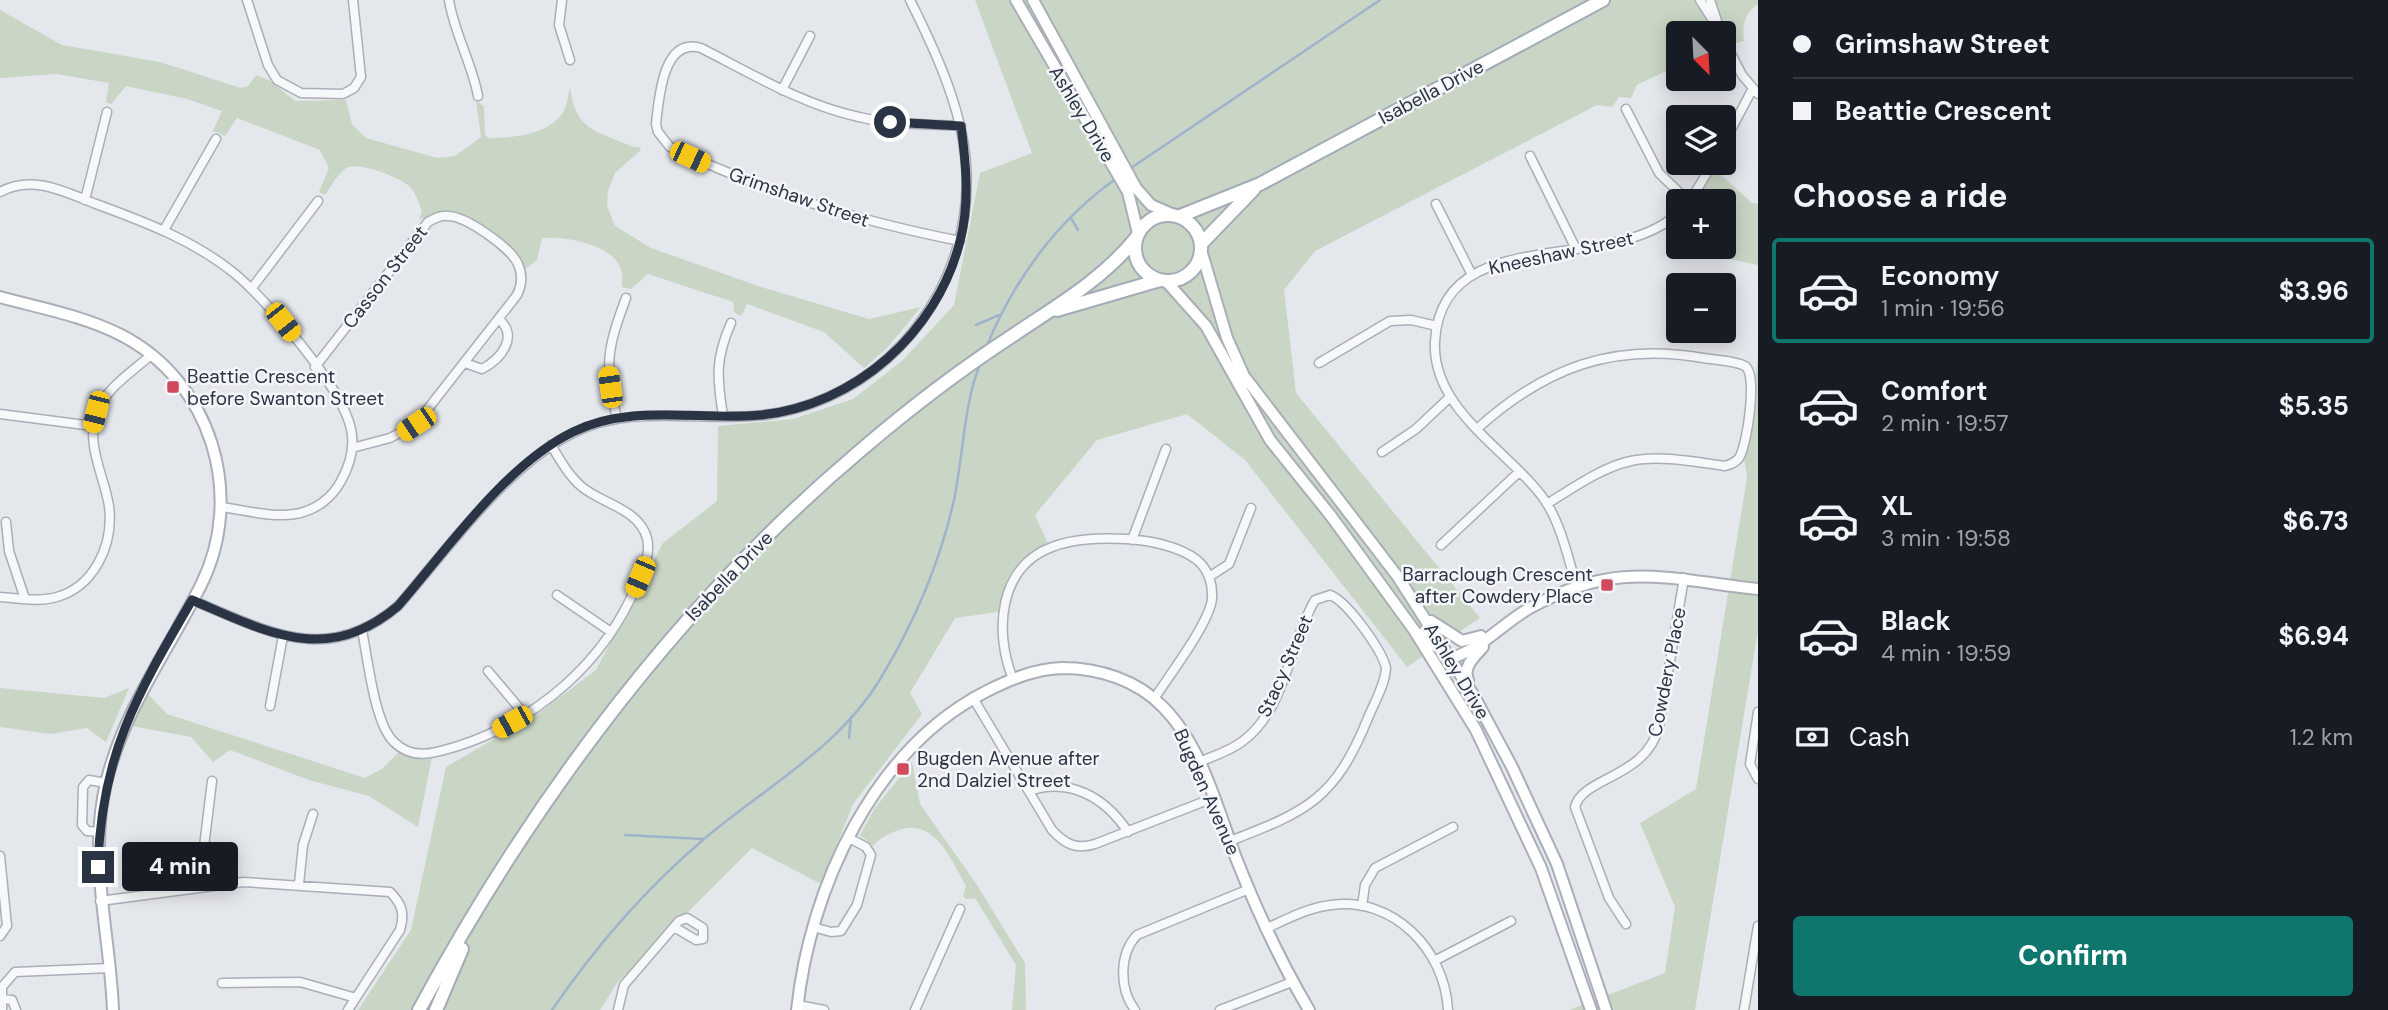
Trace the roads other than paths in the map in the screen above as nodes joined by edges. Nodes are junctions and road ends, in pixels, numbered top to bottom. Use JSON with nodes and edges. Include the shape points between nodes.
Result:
{"nodes":[{"id":1,"x":247,"y":0,"type":"edge"},
{"id":2,"x":353,"y":0,"type":"edge"},
{"id":3,"x":449,"y":0,"type":"edge"},
{"id":4,"x":562,"y":0,"type":"edge"},
{"id":5,"x":910,"y":0,"type":"edge"},
{"id":6,"x":1016,"y":0,"type":"edge"},
{"id":7,"x":1033,"y":0,"type":"edge"},
{"id":8,"x":1604,"y":0,"type":"edge"},
{"id":9,"x":1700,"y":0,"type":"edge"},
{"id":10,"x":1710,"y":0,"type":"edge"},
{"id":11,"x":810,"y":36,"type":"dead end"},
{"id":12,"x":1736,"y":60,"type":"edge"},
{"id":13,"x":570,"y":61,"type":"dead end"},
{"id":14,"x":782,"y":90,"type":"junction"},
{"id":15,"x":1755,"y":91,"type":"edge"},
{"id":16,"x":478,"y":96,"type":"dead end"},
{"id":17,"x":1626,"y":109,"type":"dead end"},
{"id":18,"x":107,"y":112,"type":"dead end"},
{"id":19,"x":1736,"y":123,"type":"edge"},
{"id":20,"x":961,"y":126,"type":"junction"},
{"id":21,"x":216,"y":139,"type":"dead end"},
{"id":22,"x":1110,"y":150,"type":"junction"},
{"id":23,"x":1530,"y":156,"type":"dead end"},
{"id":24,"x":1259,"y":184,"type":"junction"},
{"id":25,"x":1676,"y":189,"type":"edge"},
{"id":26,"x":1132,"y":190,"type":"junction"},
{"id":27,"x":0,"y":192,"type":"edge"},
{"id":28,"x":85,"y":200,"type":"junction"},
{"id":29,"x":318,"y":201,"type":"dead end"},
{"id":30,"x":1436,"y":204,"type":"dead end"},
{"id":31,"x":1177,"y":215,"type":"junction"},
{"id":32,"x":1666,"y":222,"type":"edge"},
{"id":33,"x":164,"y":230,"type":"junction"},
{"id":34,"x":1137,"y":235,"type":"junction"},
{"id":35,"x":960,"y":241,"type":"junction"},
{"id":36,"x":1201,"y":247,"type":"junction"},
{"id":37,"x":1576,"y":249,"type":"junction"},
{"id":38,"x":1472,"y":275,"type":"junction"},
{"id":39,"x":1163,"y":281,"type":"junction"},
{"id":40,"x":252,"y":288,"type":"junction"},
{"id":41,"x":0,"y":297,"type":"edge"},
{"id":42,"x":626,"y":298,"type":"dead end"},
{"id":43,"x":1047,"y":314,"type":"junction"},
{"id":44,"x":499,"y":319,"type":"junction"},
{"id":45,"x":730,"y":323,"type":"dead end"},
{"id":46,"x":1437,"y":326,"type":"junction"},
{"id":47,"x":151,"y":355,"type":"junction"},
{"id":48,"x":465,"y":363,"type":"junction"},
{"id":49,"x":1319,"y":363,"type":"dead end"},
{"id":50,"x":315,"y":367,"type":"junction"},
{"id":51,"x":1450,"y":397,"type":"junction"},
{"id":52,"x":0,"y":414,"type":"edge"},
{"id":53,"x":723,"y":416,"type":"junction"},
{"id":54,"x":617,"y":419,"type":"junction"},
{"id":55,"x":93,"y":426,"type":"junction"},
{"id":56,"x":1478,"y":428,"type":"junction"},
{"id":57,"x":551,"y":444,"type":"junction"},
{"id":58,"x":352,"y":448,"type":"junction"},
{"id":59,"x":1166,"y":449,"type":"dead end"},
{"id":60,"x":1382,"y":452,"type":"dead end"},
{"id":61,"x":1519,"y":472,"type":"junction"},
{"id":62,"x":1548,"y":504,"type":"junction"},
{"id":63,"x":221,"y":507,"type":"junction"},
{"id":64,"x":1251,"y":508,"type":"dead end"},
{"id":65,"x":1331,"y":516,"type":"junction"},
{"id":66,"x":6,"y":522,"type":"dead end"},
{"id":67,"x":1132,"y":540,"type":"junction"},
{"id":68,"x":1441,"y":545,"type":"dead end"},
{"id":69,"x":1209,"y":577,"type":"junction"},
{"id":70,"x":1684,"y":578,"type":"junction"},
{"id":71,"x":1577,"y":587,"type":"junction"},
{"id":72,"x":1758,"y":589,"type":"edge"},
{"id":73,"x":557,"y":595,"type":"dead end"},
{"id":74,"x":0,"y":597,"type":"edge"},
{"id":75,"x":25,"y":599,"type":"junction"},
{"id":76,"x":192,"y":600,"type":"junction"},
{"id":77,"x":1426,"y":617,"type":"junction"},
{"id":78,"x":362,"y":631,"type":"junction"},
{"id":79,"x":1499,"y":631,"type":"junction"},
{"id":80,"x":611,"y":632,"type":"junction"},
{"id":81,"x":283,"y":636,"type":"junction"},
{"id":82,"x":1481,"y":636,"type":"junction"},
{"id":83,"x":1452,"y":658,"type":"junction"},
{"id":84,"x":488,"y":671,"type":"dead end"},
{"id":85,"x":1013,"y":679,"type":"junction"},
{"id":86,"x":1474,"y":696,"type":"junction"},
{"id":87,"x":973,"y":698,"type":"junction"},
{"id":88,"x":1154,"y":699,"type":"junction"},
{"id":89,"x":271,"y":706,"type":"dead end"},
{"id":90,"x":1758,"y":712,"type":"edge"},
{"id":91,"x":525,"y":715,"type":"junction"},
{"id":92,"x":1199,"y":762,"type":"junction"},
{"id":93,"x":1758,"y":779,"type":"edge"},
{"id":94,"x":212,"y":781,"type":"dead end"},
{"id":95,"x":106,"y":783,"type":"junction"},
{"id":96,"x":1029,"y":791,"type":"junction"},
{"id":97,"x":1213,"y":798,"type":"junction"},
{"id":98,"x":1516,"y":809,"type":"junction"},
{"id":99,"x":313,"y":814,"type":"dead end"},
{"id":100,"x":1453,"y":828,"type":"dead end"},
{"id":101,"x":99,"y":832,"type":"junction"},
{"id":102,"x":1128,"y":832,"type":"junction"},
{"id":103,"x":849,"y":838,"type":"junction"},
{"id":104,"x":1230,"y":841,"type":"junction"},
{"id":105,"x":0,"y":856,"type":"edge"},
{"id":106,"x":299,"y":884,"type":"junction"},
{"id":107,"x":199,"y":888,"type":"junction"},
{"id":108,"x":1249,"y":889,"type":"junction"},
{"id":109,"x":100,"y":901,"type":"junction"},
{"id":110,"x":481,"y":904,"type":"junction"},
{"id":111,"x":1362,"y":905,"type":"junction"},
{"id":112,"x":960,"y":909,"type":"dead end"},
{"id":113,"x":1511,"y":921,"type":"dead end"},
{"id":114,"x":1626,"y":923,"type":"dead end"},
{"id":115,"x":1758,"y":926,"type":"edge"},
{"id":116,"x":674,"y":927,"type":"dead end"},
{"id":117,"x":813,"y":928,"type":"junction"},
{"id":118,"x":1265,"y":929,"type":"junction"},
{"id":119,"x":0,"y":936,"type":"edge"},
{"id":120,"x":1436,"y":960,"type":"junction"},
{"id":121,"x":110,"y":968,"type":"junction"},
{"id":122,"x":1754,"y":970,"type":"edge"},
{"id":123,"x":1292,"y":982,"type":"junction"},
{"id":124,"x":222,"y":983,"type":"dead end"},
{"id":125,"x":356,"y":998,"type":"junction"},
{"id":126,"x":1,"y":999,"type":"edge"},
{"id":127,"x":798,"y":1007,"type":"edge"},
{"id":128,"x":2,"y":1010,"type":"edge"},
{"id":129,"x":16,"y":1010,"type":"edge"},
{"id":130,"x":113,"y":1010,"type":"edge"},
{"id":131,"x":348,"y":1010,"type":"edge"},
{"id":132,"x":419,"y":1010,"type":"edge"},
{"id":133,"x":436,"y":1010,"type":"edge"},
{"id":134,"x":618,"y":1010,"type":"edge"},
{"id":135,"x":824,"y":1010,"type":"edge"},
{"id":136,"x":915,"y":1010,"type":"edge"},
{"id":137,"x":1135,"y":1010,"type":"edge"},
{"id":138,"x":1220,"y":1010,"type":"edge"},
{"id":139,"x":1310,"y":1010,"type":"edge"},
{"id":140,"x":1448,"y":1010,"type":"edge"},
{"id":141,"x":1591,"y":1010,"type":"edge"},
{"id":142,"x":1606,"y":1010,"type":"edge"},
{"id":143,"x":1744,"y":1010,"type":"edge"}],
"edges":[{"from":1,"to":2,"type":"street","via":[[277,80],[301,93],[343,94],[360,81],[362,67]]},
{"from":3,"to":16,"type":"street","via":[[473,67]]},
{"from":4,"to":13,"type":"street","via":[[559,25]]},
{"from":5,"to":20,"type":"street"},
{"from":6,"to":22,"type":"street","name":"Ashley Drive"},
{"from":7,"to":22,"type":"street","name":"Ashley Drive"},
{"from":8,"to":24,"type":"main road","name":"Isabella Drive"},
{"from":9,"to":10,"type":"street","via":[[1721,33]]},
{"from":11,"to":14,"type":"street"},
{"from":12,"to":15,"type":"street"},
{"from":14,"to":20,"type":"street","name":"Grimshaw Street","via":[[859,118]]},
{"from":14,"to":35,"type":"street","name":"Grimshaw Street","via":[[701,48],[681,48],[668,64],[658,132],[670,147],[780,195],[850,217]]},
{"from":15,"to":19,"type":"street"},
{"from":17,"to":25,"type":"street","via":[[1659,173]]},
{"from":18,"to":28,"type":"street"},
{"from":20,"to":35,"type":"street","via":[[967,184]]},
{"from":21,"to":33,"type":"street"},
{"from":22,"to":26,"type":"street","name":"Ashley Drive"},
{"from":23,"to":37,"type":"street"},
{"from":24,"to":31,"type":"main road","name":"Isabella Drive"},
{"from":24,"to":36,"type":"main road","name":"Isabella Drive"},
{"from":26,"to":31,"type":"street","name":"Ashley Drive","via":[[1151,205]]},
{"from":26,"to":34,"type":"street","name":"Ashley Drive"},
{"from":27,"to":28,"type":"street","via":[[36,183]]},
{"from":28,"to":33,"type":"street"},
{"from":29,"to":40,"type":"street"},
{"from":30,"to":38,"type":"street"},
{"from":31,"to":34,"type":"main road","via":[[1151,218]]},
{"from":31,"to":36,"type":"main road","via":[[1195,228]]},
{"from":32,"to":37,"type":"street","name":"Kneeshaw Street","via":[[1639,236]]},
{"from":33,"to":40,"type":"street","via":[[210,255]]},
{"from":34,"to":39,"type":"main road","via":[[1134,251],[1139,265]]},
{"from":34,"to":43,"type":"main road","name":"Isabella Drive","via":[[1111,268]]},
{"from":35,"to":53,"type":"street","via":[[939,296],[907,340],[862,378],[813,403],[773,413]]},
{"from":36,"to":39,"type":"main road","via":[[1191,272]]},
{"from":36,"to":77,"type":"street","name":"Ashley Drive","via":[[1227,338],[1244,376]]},
{"from":37,"to":38,"type":"street","name":"Kneeshaw Street","via":[[1500,262]]},
{"from":38,"to":46,"type":"street","name":"Kneeshaw Street","via":[[1454,290]]},
{"from":39,"to":43,"type":"main road","name":"Isabella Drive"},
{"from":39,"to":65,"type":"street","name":"Ashley Drive","via":[[1206,326],[1270,440]]},
{"from":40,"to":50,"type":"street"},
{"from":41,"to":47,"type":"street","via":[[96,324]]},
{"from":42,"to":54,"type":"street","via":[[607,364]]},
{"from":43,"to":110,"type":"main road","name":"Isabella Drive","via":[[956,375],[831,475],[697,608],[574,758]]},
{"from":44,"to":48,"type":"street","name":"Casson Street"},
{"from":44,"to":48,"type":"street","via":[[509,335],[500,355],[482,369]]},
{"from":44,"to":50,"type":"street","name":"Casson Street","via":[[521,287],[517,261],[468,222],[447,215],[437,217],[420,229]]},
{"from":45,"to":53,"type":"street","via":[[717,365]]},
{"from":46,"to":49,"type":"street","via":[[1390,321]]},
{"from":46,"to":51,"type":"street","name":"Kneeshaw Street","via":[[1436,358]]},
{"from":47,"to":55,"type":"street","via":[[103,400]]},
{"from":47,"to":63,"type":"street","via":[[182,386],[204,423],[218,464]]},
{"from":48,"to":58,"type":"street","name":"Casson Street","via":[[416,424],[390,438]]},
{"from":50,"to":58,"type":"street","via":[[347,417]]},
{"from":51,"to":56,"type":"street","name":"Kneeshaw Street"},
{"from":51,"to":60,"type":"street"},
{"from":52,"to":55,"type":"street"},
{"from":53,"to":54,"type":"street"},
{"from":54,"to":57,"type":"street","via":[[591,425]]},
{"from":55,"to":75,"type":"street","via":[[109,514],[102,556],[90,577],[72,591],[51,599]]},
{"from":56,"to":61,"type":"street","name":"Kneeshaw Street"},
{"from":56,"to":62,"type":"street","via":[[1538,382],[1604,358],[1670,354],[1743,365],[1751,372],[1742,451],[1735,463],[1725,466],[1666,457],[1627,460]]},
{"from":57,"to":78,"type":"street","via":[[505,484],[398,606]]},
{"from":57,"to":80,"type":"street","via":[[573,478],[636,519],[647,537],[646,562]]},
{"from":58,"to":63,"type":"street","via":[[339,486],[310,509],[281,515]]},
{"from":59,"to":67,"type":"street"},
{"from":61,"to":62,"type":"street","name":"Kneeshaw Street"},
{"from":61,"to":68,"type":"street"},
{"from":62,"to":71,"type":"street","name":"Kneeshaw Street"},
{"from":63,"to":76,"type":"street","via":[[212,559]]},
{"from":64,"to":69,"type":"street","via":[[1229,564]]},
{"from":65,"to":83,"type":"street","via":[[1352,535],[1432,643]]},
{"from":65,"to":98,"type":"street","name":"Ashley Drive","via":[[1446,680]]},
{"from":66,"to":75,"type":"street","via":[[9,551]]},
{"from":67,"to":69,"type":"street","via":[[1189,554]]},
{"from":67,"to":85,"type":"street","via":[[1056,545],[1029,561],[1010,589],[1000,624],[1003,652]]},
{"from":69,"to":88,"type":"street","via":[[1210,609]]},
{"from":70,"to":71,"type":"street","via":[[1627,576]]},
{"from":70,"to":72,"type":"street"},
{"from":70,"to":114,"type":"street","name":"Cowdery Place","via":[[1653,746],[1640,761],[1581,795],[1574,807],[1609,898]]},
{"from":71,"to":79,"type":"street","via":[[1551,597]]},
{"from":73,"to":80,"type":"street"},
{"from":74,"to":75,"type":"street"},
{"from":76,"to":81,"type":"street"},
{"from":76,"to":95,"type":"street","via":[[129,713]]},
{"from":77,"to":82,"type":"street","via":[[1462,641]]},
{"from":77,"to":83,"type":"street","name":"Ashley Drive"},
{"from":78,"to":81,"type":"street","via":[[324,641]]},
{"from":78,"to":91,"type":"street","via":[[382,722],[394,742],[407,751],[445,750]]},
{"from":79,"to":82,"type":"street"},
{"from":79,"to":83,"type":"street"},
{"from":79,"to":86,"type":"street","via":[[1469,663],[1465,674]]},
{"from":80,"to":91,"type":"street","via":[[573,679]]},
{"from":81,"to":89,"type":"street"},
{"from":82,"to":83,"type":"street"},
{"from":83,"to":86,"type":"street","name":"Ashley Drive"},
{"from":83,"to":98,"type":"street","via":[[1448,667],[1503,770]]},
{"from":84,"to":91,"type":"street"},
{"from":85,"to":87,"type":"street","name":"Bugden Avenue"},
{"from":85,"to":88,"type":"street","name":"Bugden Avenue","via":[[1047,669],[1092,670],[1129,682]]},
{"from":86,"to":142,"type":"street","name":"Ashley Drive","via":[[1557,864]]},
{"from":87,"to":96,"type":"street"},
{"from":87,"to":103,"type":"street","name":"Bugden Avenue","via":[[926,733],[884,781]]},
{"from":88,"to":92,"type":"street","name":"Bugden Avenue","via":[[1176,720]]},
{"from":90,"to":93,"type":"street","via":[[1750,764]]},
{"from":92,"to":97,"type":"street","name":"Bugden Avenue"},
{"from":92,"to":104,"type":"street","name":"Stacy Street","via":[[1230,750],[1255,731],[1273,703],[1315,600],[1330,595],[1342,602],[1381,653],[1386,668],[1353,754],[1314,802],[1297,814]]},
{"from":94,"to":107,"type":"street"},
{"from":95,"to":101,"type":"street"},
{"from":95,"to":101,"type":"street","via":[[89,780],[83,788],[82,825],[87,831]]},
{"from":96,"to":102,"type":"street","via":[[1055,785],[1082,791],[1108,807]]},
{"from":96,"to":102,"type":"street","via":[[1052,830],[1070,845],[1085,847]]},
{"from":97,"to":102,"type":"street"},
{"from":97,"to":104,"type":"street","name":"Bugden Avenue"},
{"from":98,"to":141,"type":"street","name":"Ashley Drive","via":[[1558,910]]},
{"from":99,"to":106,"type":"street","via":[[303,845]]},
{"from":100,"to":111,"type":"street","via":[[1375,868],[1365,885]]},
{"from":101,"to":109,"type":"street"},
{"from":103,"to":117,"type":"street","name":"Bugden Avenue"},
{"from":103,"to":117,"type":"street","via":[[872,855],[858,905],[841,931]]},
{"from":104,"to":108,"type":"street","name":"Bugden Avenue"},
{"from":105,"to":119,"type":"street","via":[[7,926]]},
{"from":106,"to":107,"type":"street","via":[[244,882]]},
{"from":106,"to":125,"type":"street","via":[[381,889],[400,904],[404,915],[400,930]]},
{"from":107,"to":109,"type":"street"},
{"from":108,"to":118,"type":"street","name":"Bugden Avenue"},
{"from":108,"to":137,"type":"street","via":[[1137,934],[1124,964],[1127,995]]},
{"from":109,"to":121,"type":"street"},
{"from":110,"to":132,"type":"main road","name":"Isabella Drive"},
{"from":110,"to":133,"type":"main road","name":"Isabella Drive"},
{"from":111,"to":118,"type":"street","via":[[1316,907]]},
{"from":111,"to":120,"type":"street","via":[[1403,924]]},
{"from":112,"to":136,"type":"street"},
{"from":113,"to":120,"type":"street"},
{"from":115,"to":122,"type":"street"},
{"from":116,"to":134,"type":"street","via":[[624,985]]},
{"from":117,"to":127,"type":"street","name":"Bugden Avenue"},
{"from":118,"to":123,"type":"street","name":"Bugden Avenue"},
{"from":120,"to":140,"type":"street"},
{"from":121,"to":126,"type":"street","via":[[4,975]]},
{"from":121,"to":130,"type":"street"},
{"from":122,"to":143,"type":"street"},
{"from":123,"to":138,"type":"street"},
{"from":123,"to":139,"type":"street","name":"Bugden Avenue"},
{"from":124,"to":125,"type":"street","via":[[300,982]]},
{"from":125,"to":131,"type":"street"},
{"from":126,"to":128,"type":"street"},
{"from":126,"to":129,"type":"street","via":[[12,1000]]},
{"from":127,"to":135,"type":"street"}]}
